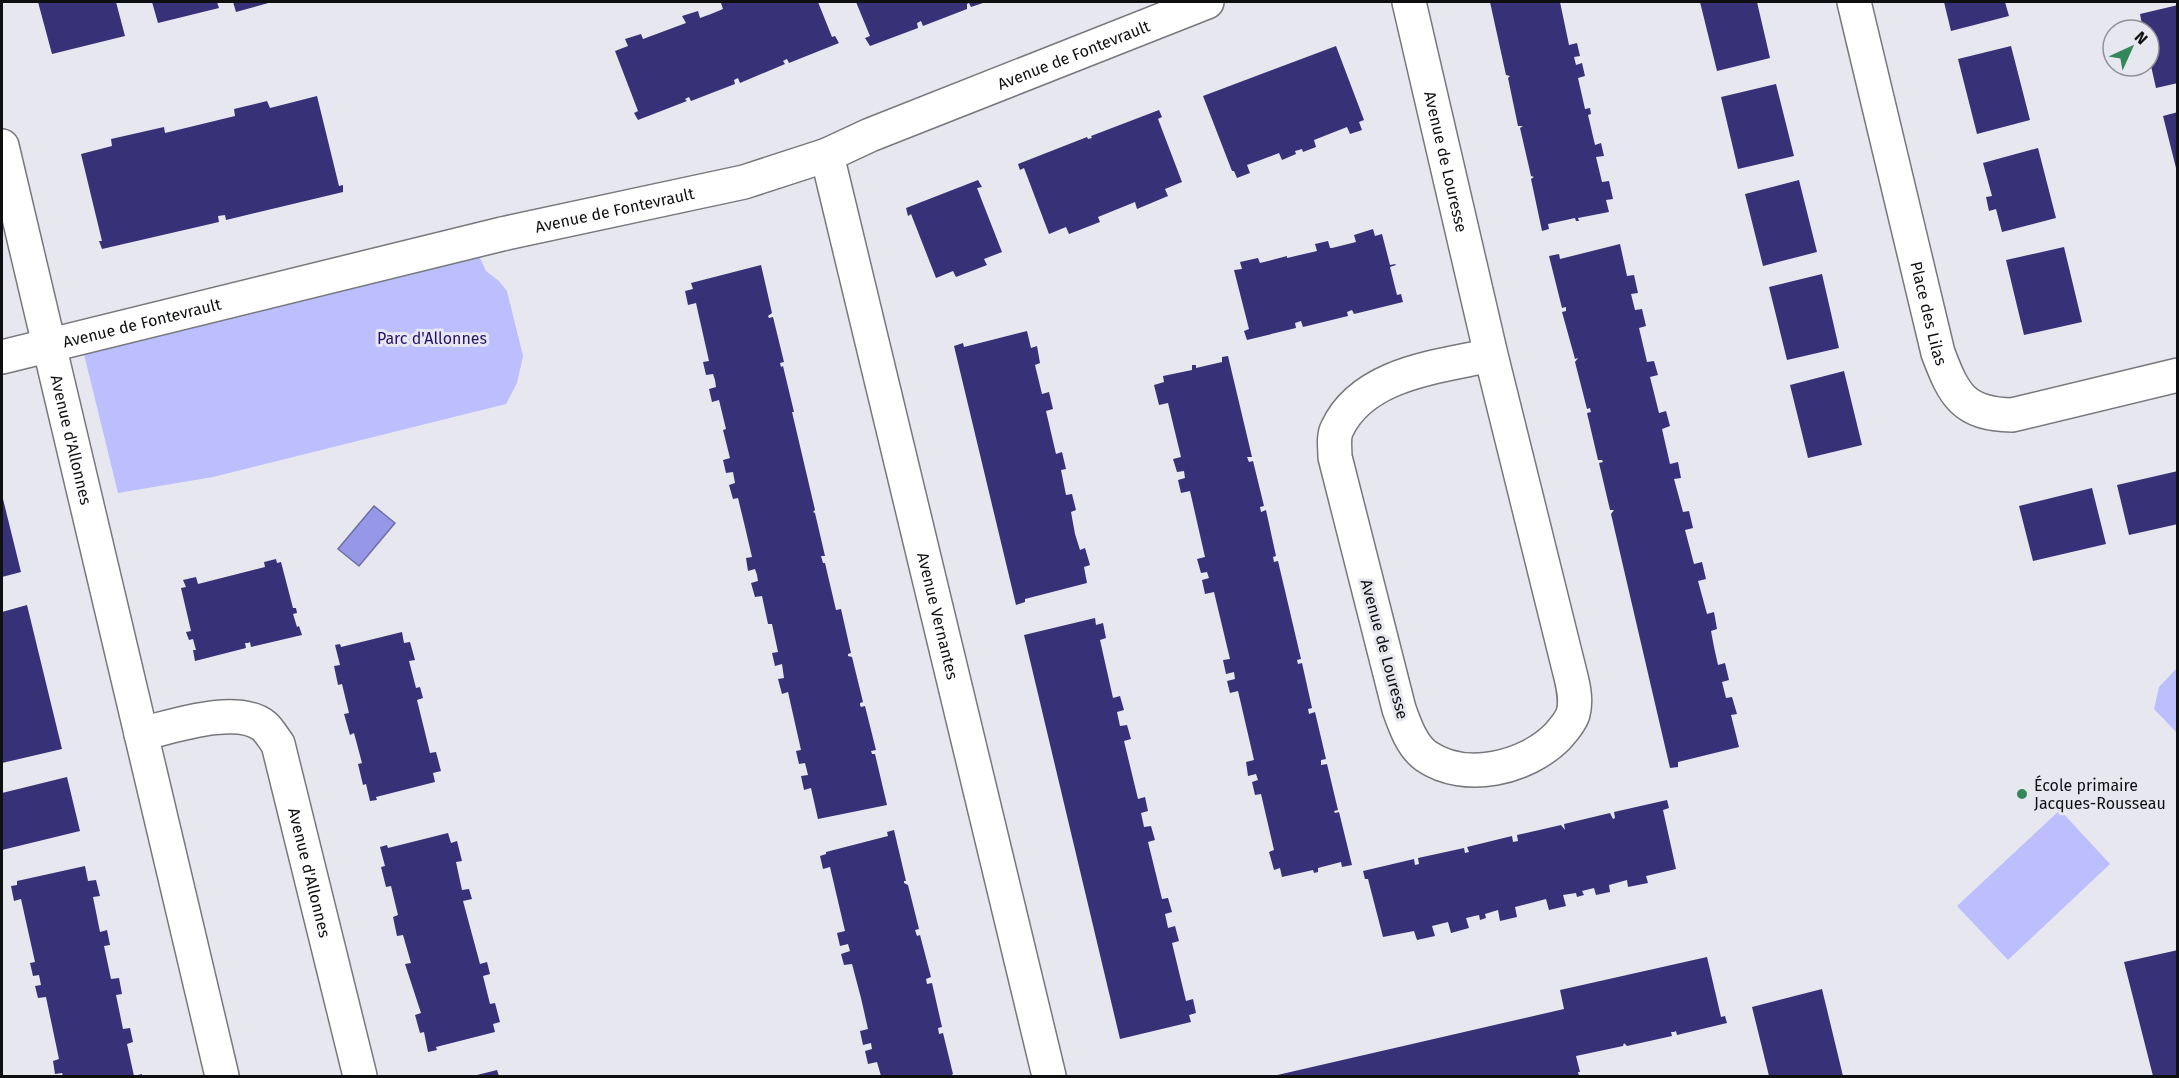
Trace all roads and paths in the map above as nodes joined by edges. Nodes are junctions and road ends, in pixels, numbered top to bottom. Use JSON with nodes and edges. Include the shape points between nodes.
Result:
{"nodes":[{"id":1,"x":1207,"y":2,"type":"edge"},
{"id":2,"x":1409,"y":2,"type":"edge"},
{"id":3,"x":1854,"y":2,"type":"edge"},
{"id":4,"x":2,"y":146,"type":"edge"},
{"id":5,"x":827,"y":155,"type":"junction"},
{"id":6,"x":50,"y":345,"type":"junction"},
{"id":7,"x":1491,"y":355,"type":"junction"},
{"id":8,"x":2,"y":357,"type":"edge"},
{"id":9,"x":2178,"y":375,"type":"edge"},
{"id":10,"x":141,"y":734,"type":"junction"},
{"id":11,"x":222,"y":1077,"type":"edge"},
{"id":12,"x":360,"y":1077,"type":"edge"},
{"id":13,"x":1048,"y":1077,"type":"edge"}],
"edges":[{"from":1,"to":5,"type":"street","name":"Avenue de Fontevrault","via":[[881,130]]},
{"from":2,"to":7,"type":"street","name":"Avenue de Louresse"},
{"from":3,"to":9,"type":"street","name":"Place des Lilas","via":[[1938,353],[1949,384],[1970,407],[1992,415],[2012,415]]},
{"from":4,"to":6,"type":"street","name":"Avenue d'Allonnes"},
{"from":5,"to":6,"type":"street","name":"Avenue de Fontevrault","via":[[744,182],[502,234]]},
{"from":5,"to":13,"type":"street","name":"Avenue Vernantes"},
{"from":6,"to":8,"type":"street","name":"Avenue de Fontevrault"},
{"from":6,"to":10,"type":"street","name":"Avenue d'Allonnes"},
{"from":7,"to":7,"type":"street","name":"Avenue de Louresse","via":[[1575,702],[1572,717],[1547,747],[1521,762],[1472,770],[1449,768],[1425,756],[1409,735],[1335,457],[1336,431],[1351,407],[1373,388],[1407,375]]},
{"from":10,"to":11,"type":"street","name":"Avenue d'Allonnes"},
{"from":10,"to":12,"type":"street","name":"Avenue d'Allonnes","via":[[216,716],[241,717],[263,725],[278,744]]}]}
